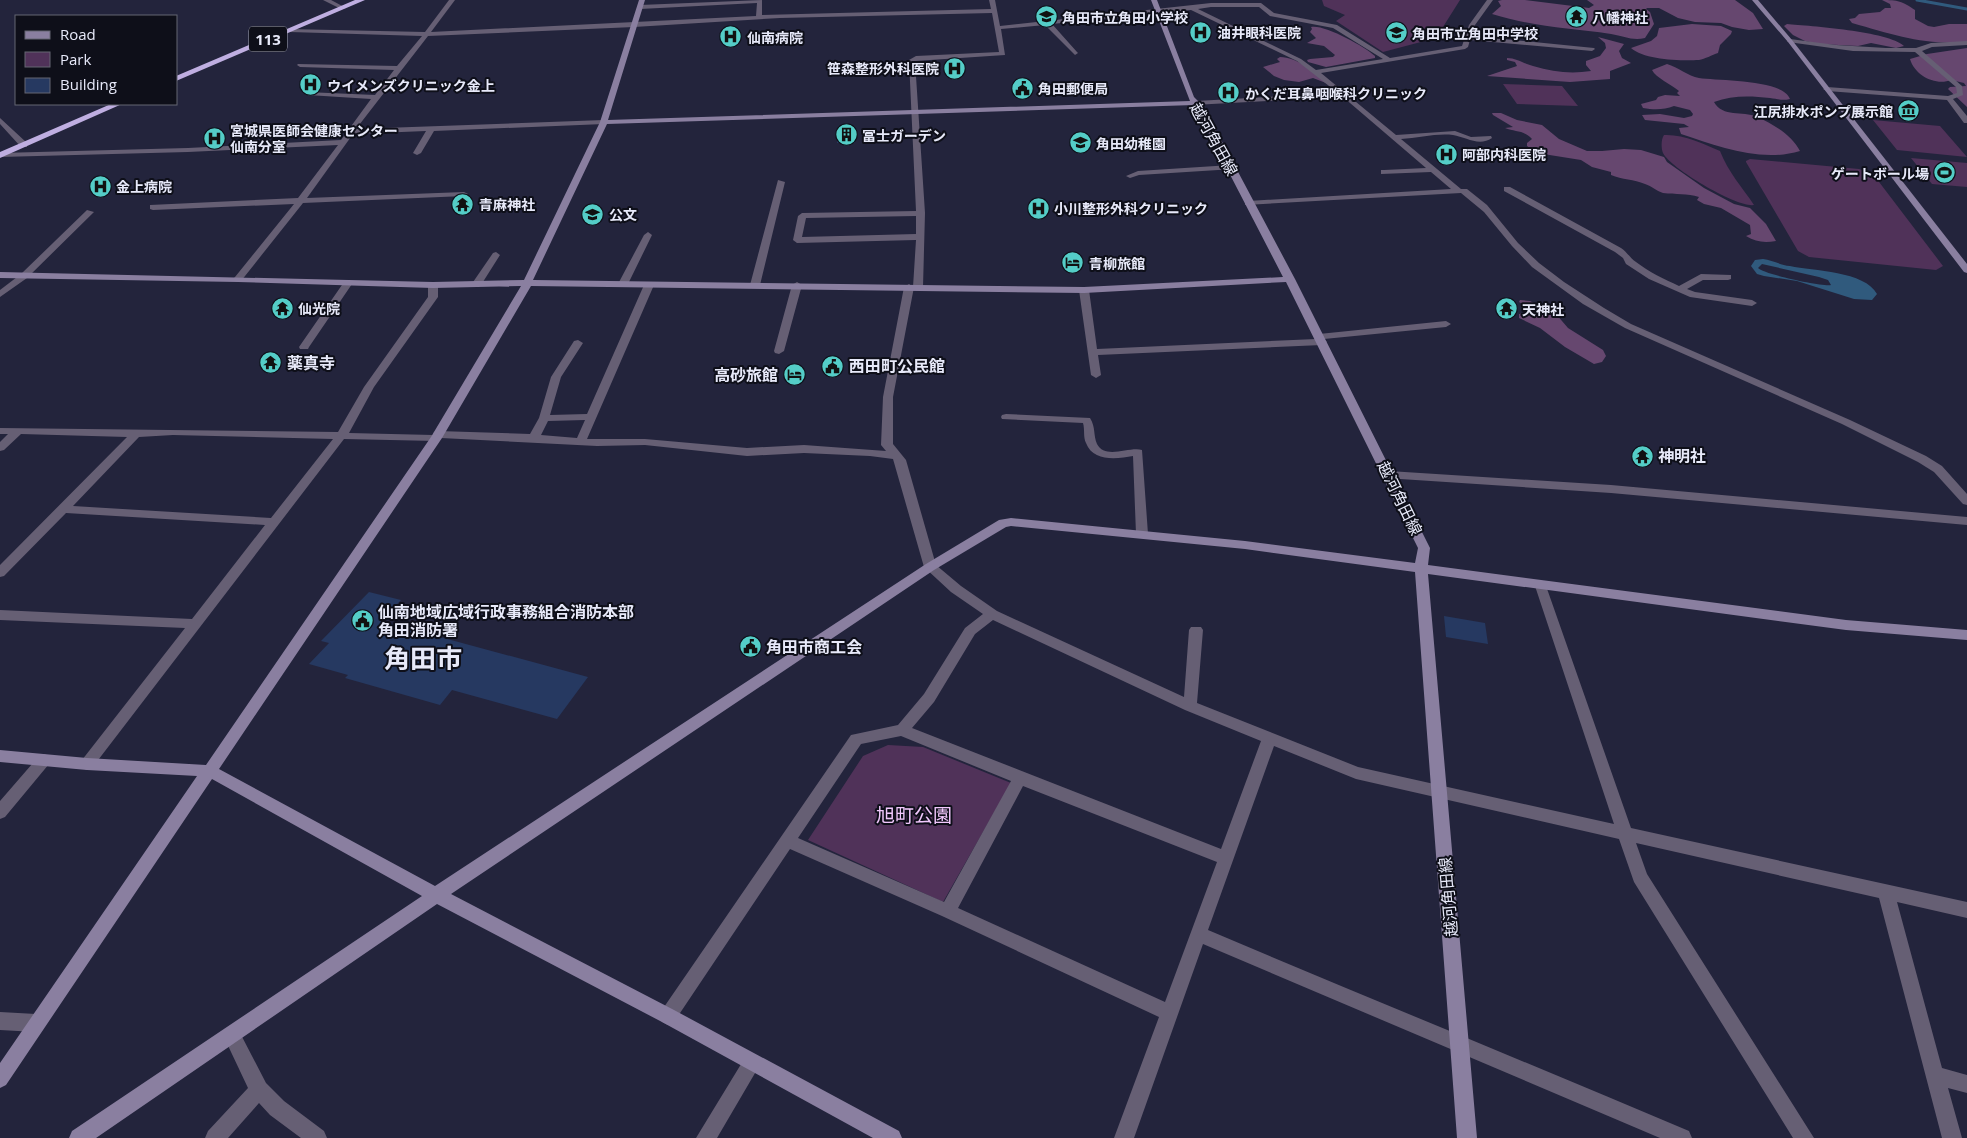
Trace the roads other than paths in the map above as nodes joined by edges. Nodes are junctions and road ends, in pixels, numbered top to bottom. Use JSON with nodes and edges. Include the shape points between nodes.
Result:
{"nodes":[{"id":1,"x":326,"y":0,"type":"edge"},
{"id":2,"x":361,"y":0,"type":"edge"},
{"id":3,"x":452,"y":0,"type":"edge"},
{"id":4,"x":992,"y":0,"type":"edge"},
{"id":5,"x":1154,"y":0,"type":"edge"},
{"id":6,"x":1490,"y":0,"type":"edge"},
{"id":7,"x":1755,"y":0,"type":"edge"},
{"id":8,"x":641,"y":4,"type":"edge"},
{"id":9,"x":343,"y":8,"type":"junction"},
{"id":10,"x":1192,"y":8,"type":"junction"},
{"id":11,"x":994,"y":11,"type":"junction"},
{"id":12,"x":1159,"y":12,"type":"junction"},
{"id":13,"x":759,"y":17,"type":"junction"},
{"id":14,"x":1047,"y":23,"type":"junction"},
{"id":15,"x":634,"y":25,"type":"junction"},
{"id":16,"x":997,"y":28,"type":"junction"},
{"id":17,"x":290,"y":30,"type":"junction"},
{"id":18,"x":428,"y":34,"type":"junction"},
{"id":19,"x":1468,"y":38,"type":"junction"},
{"id":20,"x":1790,"y":41,"type":"junction"},
{"id":21,"x":1967,"y":43,"type":"edge"},
{"id":22,"x":1592,"y":50,"type":"dead end"},
{"id":23,"x":1917,"y":50,"type":"junction"},
{"id":24,"x":1075,"y":53,"type":"dead end"},
{"id":25,"x":1389,"y":60,"type":"junction"},
{"id":26,"x":300,"y":65,"type":"dead end"},
{"id":27,"x":399,"y":68,"type":"junction"},
{"id":28,"x":1315,"y":72,"type":"junction"},
{"id":29,"x":178,"y":78,"type":"edge"},
{"id":30,"x":1827,"y":89,"type":"junction"},
{"id":31,"x":308,"y":94,"type":"dead end"},
{"id":32,"x":1345,"y":95,"type":"junction"},
{"id":33,"x":376,"y":97,"type":"junction"},
{"id":34,"x":1949,"y":98,"type":"junction"},
{"id":35,"x":1196,"y":103,"type":"junction"},
{"id":36,"x":116,"y":105,"type":"edge"},
{"id":37,"x":916,"y":112,"type":"junction"},
{"id":38,"x":0,"y":120,"type":"edge"},
{"id":39,"x":1967,"y":121,"type":"edge"},
{"id":40,"x":604,"y":122,"type":"junction"},
{"id":41,"x":431,"y":129,"type":"junction"},
{"id":42,"x":350,"y":132,"type":"junction"},
{"id":43,"x":1393,"y":137,"type":"junction"},
{"id":44,"x":1488,"y":138,"type":"dead end"},
{"id":45,"x":344,"y":142,"type":"junction"},
{"id":46,"x":24,"y":145,"type":"junction"},
{"id":47,"x":417,"y":153,"type":"dead end"},
{"id":48,"x":0,"y":155,"type":"edge"},
{"id":49,"x":1231,"y":168,"type":"junction"},
{"id":50,"x":1432,"y":170,"type":"junction"},
{"id":51,"x":1384,"y":172,"type":"dead end"},
{"id":52,"x":1130,"y":176,"type":"dead end"},
{"id":53,"x":781,"y":182,"type":"dead end"},
{"id":54,"x":1507,"y":189,"type":"dead end"},
{"id":55,"x":1464,"y":191,"type":"dead end"},
{"id":56,"x":464,"y":194,"type":"dead end"},
{"id":57,"x":300,"y":201,"type":"junction"},
{"id":58,"x":1248,"y":202,"type":"junction"},
{"id":59,"x":153,"y":207,"type":"dead end"},
{"id":60,"x":90,"y":212,"type":"dead end"},
{"id":61,"x":921,"y":213,"type":"junction"},
{"id":62,"x":648,"y":235,"type":"dead end"},
{"id":63,"x":920,"y":237,"type":"junction"},
{"id":64,"x":496,"y":254,"type":"dead end"},
{"id":65,"x":1967,"y":270,"type":"edge"},
{"id":66,"x":0,"y":275,"type":"edge"},
{"id":67,"x":24,"y":276,"type":"junction"},
{"id":68,"x":1728,"y":276,"type":"dead end"},
{"id":69,"x":238,"y":279,"type":"junction"},
{"id":70,"x":1290,"y":279,"type":"junction"},
{"id":71,"x":528,"y":283,"type":"junction"},
{"id":72,"x":347,"y":284,"type":"junction"},
{"id":73,"x":623,"y":284,"type":"junction"},
{"id":74,"x":649,"y":284,"type":"junction"},
{"id":75,"x":433,"y":285,"type":"junction"},
{"id":76,"x":476,"y":285,"type":"junction"},
{"id":77,"x":755,"y":285,"type":"junction"},
{"id":78,"x":797,"y":285,"type":"junction"},
{"id":79,"x":913,"y":287,"type":"junction"},
{"id":80,"x":1680,"y":289,"type":"junction"},
{"id":81,"x":1084,"y":290,"type":"junction"},
{"id":82,"x":0,"y":294,"type":"edge"},
{"id":83,"x":1752,"y":303,"type":"dead end"},
{"id":84,"x":1446,"y":324,"type":"dead end"},
{"id":85,"x":1320,"y":340,"type":"junction"},
{"id":86,"x":578,"y":343,"type":"dead end"},
{"id":87,"x":304,"y":346,"type":"dead end"},
{"id":88,"x":779,"y":351,"type":"dead end"},
{"id":89,"x":1094,"y":352,"type":"junction"},
{"id":90,"x":1096,"y":375,"type":"dead end"},
{"id":91,"x":592,"y":417,"type":"junction"},
{"id":92,"x":1006,"y":417,"type":"dead end"},
{"id":93,"x":544,"y":418,"type":"junction"},
{"id":94,"x":0,"y":431,"type":"edge"},
{"id":95,"x":18,"y":431,"type":"junction"},
{"id":96,"x":136,"y":434,"type":"junction"},
{"id":97,"x":342,"y":435,"type":"junction"},
{"id":98,"x":437,"y":436,"type":"junction"},
{"id":99,"x":534,"y":438,"type":"junction"},
{"id":100,"x":580,"y":441,"type":"junction"},
{"id":101,"x":0,"y":448,"type":"edge"},
{"id":102,"x":896,"y":456,"type":"junction"},
{"id":103,"x":1389,"y":474,"type":"junction"},
{"id":104,"x":1967,"y":501,"type":"edge"},
{"id":105,"x":64,"y":509,"type":"junction"},
{"id":106,"x":1967,"y":521,"type":"edge"},
{"id":107,"x":274,"y":522,"type":"junction"},
{"id":108,"x":1142,"y":534,"type":"junction"},
{"id":109,"x":5,"y":562,"type":"edge"},
{"id":110,"x":930,"y":567,"type":"junction"},
{"id":111,"x":1421,"y":568,"type":"junction"},
{"id":112,"x":0,"y":573,"type":"edge"},
{"id":113,"x":1542,"y":586,"type":"junction"},
{"id":114,"x":992,"y":614,"type":"junction"},
{"id":115,"x":0,"y":615,"type":"edge"},
{"id":116,"x":196,"y":624,"type":"junction"},
{"id":117,"x":1196,"y":630,"type":"dead end"},
{"id":118,"x":1967,"y":634,"type":"edge"},
{"id":119,"x":1190,"y":706,"type":"junction"},
{"id":120,"x":902,"y":730,"type":"junction"},
{"id":121,"x":1270,"y":737,"type":"junction"},
{"id":122,"x":0,"y":756,"type":"edge"},
{"id":123,"x":44,"y":760,"type":"junction"},
{"id":124,"x":87,"y":764,"type":"junction"},
{"id":125,"x":210,"y":771,"type":"junction"},
{"id":126,"x":1020,"y":778,"type":"junction"},
{"id":127,"x":1440,"y":793,"type":"junction"},
{"id":128,"x":0,"y":812,"type":"edge"},
{"id":129,"x":1626,"y":835,"type":"junction"},
{"id":130,"x":788,"y":841,"type":"junction"},
{"id":131,"x":1226,"y":858,"type":"junction"},
{"id":132,"x":1886,"y":892,"type":"junction"},
{"id":133,"x":436,"y":895,"type":"junction"},
{"id":134,"x":1967,"y":910,"type":"edge"},
{"id":135,"x":948,"y":911,"type":"junction"},
{"id":136,"x":1198,"y":934,"type":"junction"},
{"id":137,"x":1170,"y":1013,"type":"junction"},
{"id":138,"x":668,"y":1016,"type":"junction"},
{"id":139,"x":0,"y":1021,"type":"edge"},
{"id":140,"x":36,"y":1023,"type":"junction"},
{"id":141,"x":232,"y":1035,"type":"junction"},
{"id":142,"x":1460,"y":1043,"type":"junction"},
{"id":143,"x":752,"y":1062,"type":"junction"},
{"id":144,"x":1935,"y":1075,"type":"junction"},
{"id":145,"x":0,"y":1079,"type":"edge"},
{"id":146,"x":1967,"y":1084,"type":"edge"},
{"id":147,"x":259,"y":1090,"type":"junction"},
{"id":148,"x":79,"y":1138,"type":"edge"},
{"id":149,"x":215,"y":1138,"type":"edge"},
{"id":150,"x":316,"y":1138,"type":"edge"},
{"id":151,"x":706,"y":1138,"type":"edge"},
{"id":152,"x":892,"y":1138,"type":"edge"},
{"id":153,"x":1124,"y":1138,"type":"edge"},
{"id":154,"x":1467,"y":1138,"type":"edge"},
{"id":155,"x":1682,"y":1138,"type":"edge"},
{"id":156,"x":1804,"y":1138,"type":"edge"},
{"id":157,"x":1952,"y":1138,"type":"edge"}],
"edges":[{"from":1,"to":9,"type":"street"},
{"from":2,"to":9,"type":"highway","number":"113"},
{"from":3,"to":18,"type":"street"},
{"from":4,"to":11,"type":"street"},
{"from":5,"to":12,"type":"street","name":"越河角田線"},
{"from":6,"to":19,"type":"street","via":[[1472,25]]},
{"from":7,"to":20,"type":"street"},
{"from":8,"to":13,"type":"street","via":[[760,1]]},
{"from":8,"to":15,"type":"street"},
{"from":9,"to":17,"type":"highway","number":"113"},
{"from":10,"to":12,"type":"street"},
{"from":10,"to":25,"type":"street","via":[[1261,5],[1272,15],[1335,26]]},
{"from":10,"to":28,"type":"street","via":[[1299,60]]},
{"from":11,"to":13,"type":"street"},
{"from":11,"to":16,"type":"street"},
{"from":12,"to":14,"type":"street"},
{"from":12,"to":35,"type":"street","name":"越河角田線","via":[[1191,98]]},
{"from":13,"to":15,"type":"street"},
{"from":14,"to":16,"type":"street"},
{"from":14,"to":24,"type":"street"},
{"from":15,"to":18,"type":"street"},
{"from":15,"to":40,"type":"street"},
{"from":16,"to":37,"type":"street","via":[[1001,55],[912,60]]},
{"from":17,"to":18,"type":"street"},
{"from":17,"to":29,"type":"highway","number":"113"},
{"from":18,"to":27,"type":"street"},
{"from":19,"to":22,"type":"street"},
{"from":19,"to":25,"type":"street","via":[[1464,48]]},
{"from":20,"to":23,"type":"street"},
{"from":20,"to":30,"type":"street"},
{"from":21,"to":23,"type":"street"},
{"from":23,"to":34,"type":"street","via":[[1959,86],[1961,94]]},
{"from":25,"to":28,"type":"street"},
{"from":26,"to":27,"type":"street"},
{"from":27,"to":33,"type":"street"},
{"from":28,"to":32,"type":"street"},
{"from":30,"to":34,"type":"street"},
{"from":30,"to":65,"type":"street"},
{"from":31,"to":33,"type":"street"},
{"from":32,"to":35,"type":"street"},
{"from":32,"to":43,"type":"street"},
{"from":33,"to":42,"type":"street"},
{"from":34,"to":39,"type":"street"},
{"from":35,"to":37,"type":"street"},
{"from":35,"to":49,"type":"street","name":"越河角田線"},
{"from":36,"to":46,"type":"highway"},
{"from":37,"to":40,"type":"street"},
{"from":37,"to":61,"type":"street"},
{"from":38,"to":46,"type":"street"},
{"from":40,"to":41,"type":"street"},
{"from":40,"to":71,"type":"street"},
{"from":41,"to":42,"type":"street"},
{"from":41,"to":47,"type":"street"},
{"from":42,"to":45,"type":"street"},
{"from":43,"to":44,"type":"street","via":[[1455,133],[1470,139]]},
{"from":43,"to":50,"type":"street"},
{"from":45,"to":48,"type":"street"},
{"from":45,"to":57,"type":"street"},
{"from":46,"to":48,"type":"highway"},
{"from":49,"to":52,"type":"street"},
{"from":49,"to":58,"type":"street","name":"越河角田線"},
{"from":50,"to":51,"type":"street"},
{"from":50,"to":58,"type":"street","via":[[1458,191]]},
{"from":53,"to":77,"type":"street"},
{"from":54,"to":80,"type":"street","via":[[1618,250],[1629,262],[1652,277]]},
{"from":55,"to":104,"type":"street","via":[[1489,212],[1525,255],[1607,314],[1899,447],[1938,469]]},
{"from":56,"to":57,"type":"street"},
{"from":57,"to":59,"type":"street"},
{"from":57,"to":69,"type":"street"},
{"from":58,"to":70,"type":"street","name":"越河角田線"},
{"from":60,"to":67,"type":"street"},
{"from":61,"to":63,"type":"street"},
{"from":61,"to":63,"type":"street","via":[[802,216],[797,240]]},
{"from":62,"to":73,"type":"street"},
{"from":63,"to":79,"type":"street"},
{"from":64,"to":76,"type":"street"},
{"from":66,"to":67,"type":"street"},
{"from":67,"to":69,"type":"street"},
{"from":67,"to":82,"type":"street"},
{"from":68,"to":80,"type":"street","via":[[1701,277]]},
{"from":69,"to":72,"type":"street"},
{"from":70,"to":81,"type":"street"},
{"from":70,"to":85,"type":"street","name":"越河角田線"},
{"from":71,"to":73,"type":"street"},
{"from":71,"to":76,"type":"street"},
{"from":71,"to":98,"type":"street"},
{"from":72,"to":75,"type":"street"},
{"from":72,"to":87,"type":"street"},
{"from":73,"to":74,"type":"street"},
{"from":74,"to":77,"type":"street"},
{"from":74,"to":91,"type":"street"},
{"from":75,"to":76,"type":"street"},
{"from":75,"to":97,"type":"street","via":[[433,297],[369,387]]},
{"from":77,"to":78,"type":"street"},
{"from":78,"to":79,"type":"street"},
{"from":78,"to":88,"type":"street"},
{"from":79,"to":81,"type":"street"},
{"from":79,"to":102,"type":"street","via":[[888,397],[887,445]]},
{"from":80,"to":83,"type":"street","via":[[1694,295]]},
{"from":81,"to":89,"type":"street"},
{"from":84,"to":85,"type":"street"},
{"from":85,"to":89,"type":"street"},
{"from":85,"to":103,"type":"street","name":"越河角田線"},
{"from":86,"to":93,"type":"street","via":[[556,377]]},
{"from":89,"to":90,"type":"street"},
{"from":91,"to":93,"type":"street"},
{"from":91,"to":100,"type":"street"},
{"from":92,"to":108,"type":"street","via":[[1086,420],[1091,426],[1091,443],[1096,450],[1110,455],[1138,452]]},
{"from":93,"to":99,"type":"street"},
{"from":94,"to":95,"type":"street"},
{"from":95,"to":96,"type":"street"},
{"from":95,"to":101,"type":"street"},
{"from":96,"to":97,"type":"street"},
{"from":96,"to":105,"type":"street"},
{"from":97,"to":98,"type":"street"},
{"from":97,"to":107,"type":"street"},
{"from":98,"to":99,"type":"street"},
{"from":98,"to":125,"type":"street"},
{"from":99,"to":100,"type":"street"},
{"from":100,"to":102,"type":"street","via":[[645,442],[747,452],[820,449]]},
{"from":102,"to":110,"type":"street","via":[[900,460]]},
{"from":103,"to":106,"type":"street","via":[[1611,489]]},
{"from":103,"to":111,"type":"street","name":"越河角田線","via":[[1424,548]]},
{"from":105,"to":107,"type":"street"},
{"from":105,"to":109,"type":"street"},
{"from":107,"to":116,"type":"street"},
{"from":108,"to":110,"type":"street","via":[[1011,522],[996,527]]},
{"from":108,"to":111,"type":"street"},
{"from":109,"to":112,"type":"street"},
{"from":110,"to":114,"type":"street"},
{"from":110,"to":133,"type":"street"},
{"from":111,"to":113,"type":"street"},
{"from":111,"to":127,"type":"street","name":"越河角田線"},
{"from":113,"to":118,"type":"street","via":[[1846,625]]},
{"from":113,"to":129,"type":"street"},
{"from":114,"to":119,"type":"street"},
{"from":114,"to":120,"type":"street","via":[[970,631],[928,698]]},
{"from":115,"to":116,"type":"street"},
{"from":116,"to":124,"type":"street"},
{"from":117,"to":119,"type":"street"},
{"from":119,"to":121,"type":"street"},
{"from":120,"to":126,"type":"street"},
{"from":120,"to":130,"type":"street","via":[[856,739]]},
{"from":121,"to":127,"type":"street","via":[[1356,773]]},
{"from":121,"to":131,"type":"street"},
{"from":122,"to":123,"type":"street"},
{"from":123,"to":124,"type":"street"},
{"from":123,"to":128,"type":"street"},
{"from":124,"to":125,"type":"street"},
{"from":125,"to":133,"type":"street"},
{"from":125,"to":140,"type":"street"},
{"from":126,"to":131,"type":"street"},
{"from":126,"to":135,"type":"street"},
{"from":127,"to":129,"type":"street"},
{"from":127,"to":142,"type":"street","name":"越河角田線"},
{"from":129,"to":132,"type":"street"},
{"from":129,"to":156,"type":"street","via":[[1640,877]]},
{"from":130,"to":135,"type":"street"},
{"from":130,"to":138,"type":"street"},
{"from":131,"to":136,"type":"street"},
{"from":132,"to":134,"type":"street"},
{"from":132,"to":144,"type":"street"},
{"from":133,"to":138,"type":"street"},
{"from":133,"to":141,"type":"street"},
{"from":135,"to":137,"type":"street"},
{"from":136,"to":137,"type":"street"},
{"from":136,"to":142,"type":"street"},
{"from":137,"to":153,"type":"street"},
{"from":138,"to":143,"type":"street"},
{"from":139,"to":140,"type":"street"},
{"from":140,"to":145,"type":"street"},
{"from":141,"to":147,"type":"street"},
{"from":141,"to":148,"type":"street"},
{"from":142,"to":154,"type":"street","name":"越河角田線"},
{"from":142,"to":155,"type":"street"},
{"from":143,"to":151,"type":"street"},
{"from":143,"to":152,"type":"street"},
{"from":144,"to":146,"type":"street"},
{"from":144,"to":157,"type":"street"},
{"from":147,"to":149,"type":"street"},
{"from":147,"to":150,"type":"street"}]}
